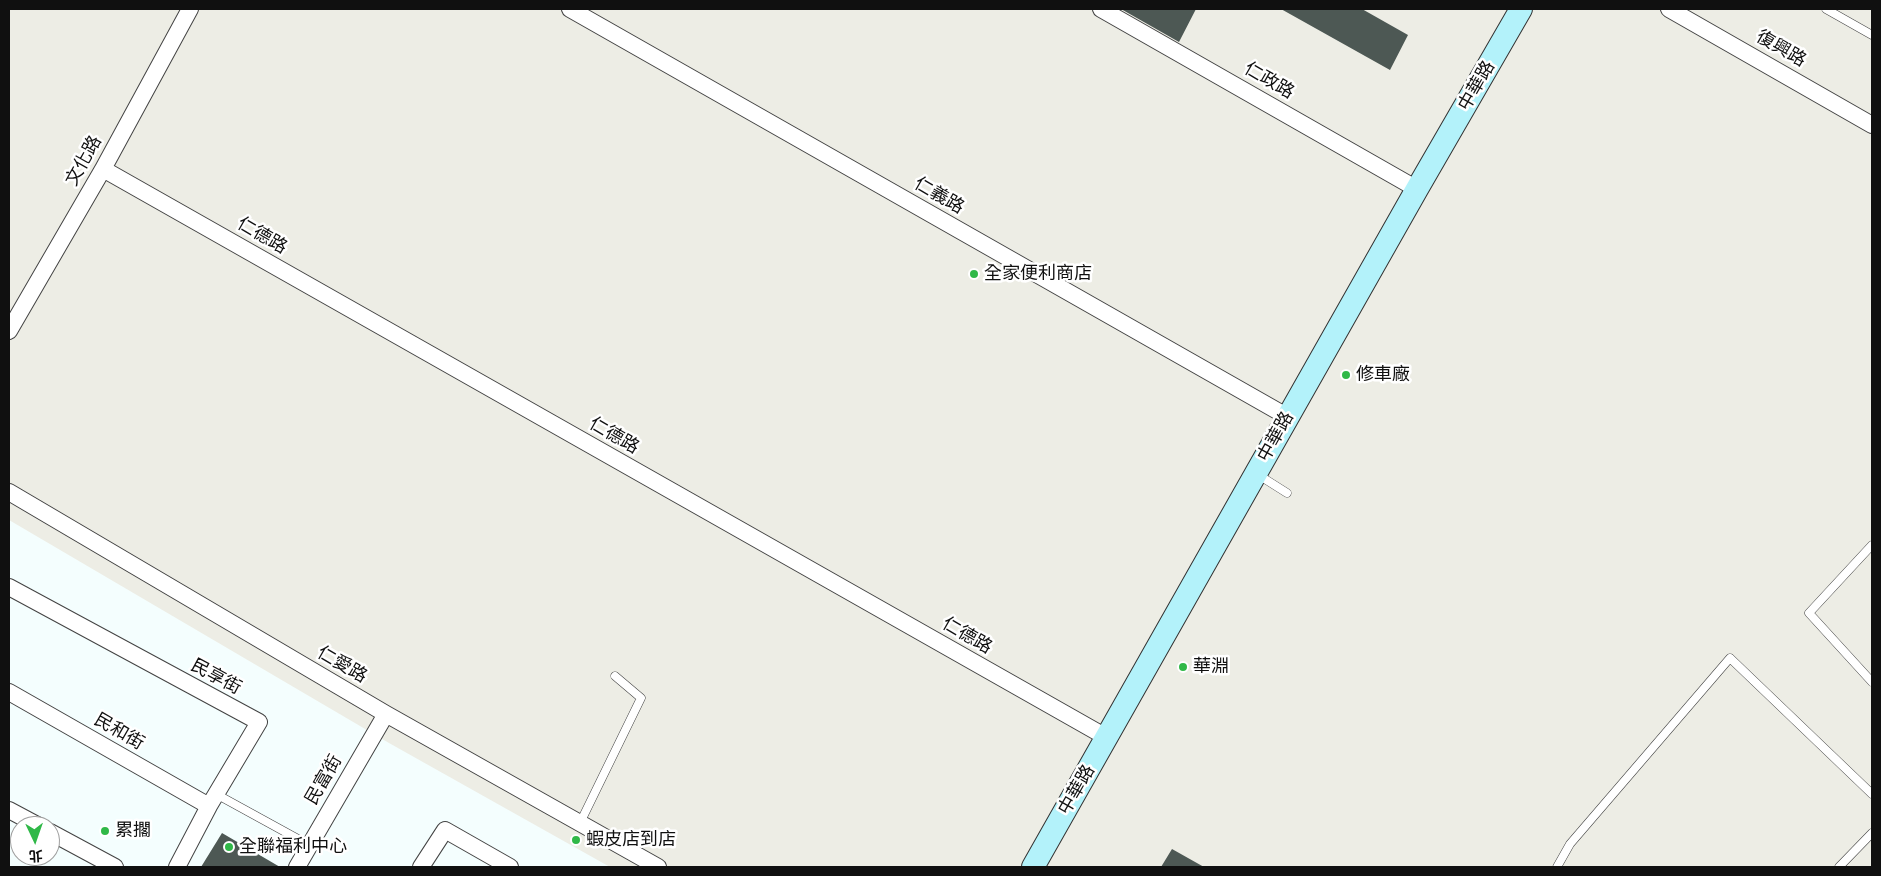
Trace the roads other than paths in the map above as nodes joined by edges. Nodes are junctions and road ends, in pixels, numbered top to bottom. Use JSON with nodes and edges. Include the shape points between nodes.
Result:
{"nodes":[{"id":1,"x":190,"y":9,"type":"edge"},
{"id":2,"x":570,"y":9,"type":"edge"},
{"id":3,"x":1101,"y":9,"type":"edge"},
{"id":4,"x":1522,"y":9,"type":"edge"},
{"id":5,"x":1669,"y":9,"type":"edge"},
{"id":6,"x":1826,"y":9,"type":"edge"},
{"id":7,"x":1840,"y":12,"type":"edge"},
{"id":8,"x":1872,"y":35,"type":"edge"},
{"id":9,"x":1872,"y":125,"type":"edge"},
{"id":10,"x":103,"y":169,"type":"junction"},
{"id":11,"x":1417,"y":188,"type":"junction"},
{"id":12,"x":9,"y":331,"type":"edge"},
{"id":13,"x":1288,"y":417,"type":"junction"},
{"id":14,"x":1256,"y":473,"type":"junction"},
{"id":15,"x":9,"y":492,"type":"edge"},
{"id":16,"x":1287,"y":493,"type":"dead end"},
{"id":17,"x":1872,"y":545,"type":"edge"},
{"id":18,"x":9,"y":587,"type":"edge"},
{"id":19,"x":615,"y":676,"type":"dead end"},
{"id":20,"x":1872,"y":682,"type":"edge"},
{"id":21,"x":9,"y":692,"type":"edge"},
{"id":22,"x":386,"y":714,"type":"junction"},
{"id":23,"x":1106,"y":738,"type":"junction"},
{"id":24,"x":1872,"y":794,"type":"edge"},
{"id":25,"x":213,"y":800,"type":"junction"},
{"id":26,"x":9,"y":810,"type":"edge"},
{"id":27,"x":20,"y":816,"type":"edge"},
{"id":28,"x":580,"y":823,"type":"junction"},
{"id":29,"x":1872,"y":834,"type":"edge"},
{"id":30,"x":60,"y":837,"type":"edge"},
{"id":31,"x":309,"y":845,"type":"junction"},
{"id":32,"x":115,"y":867,"type":"edge"},
{"id":33,"x":177,"y":867,"type":"edge"},
{"id":34,"x":297,"y":867,"type":"edge"},
{"id":35,"x":421,"y":867,"type":"edge"},
{"id":36,"x":510,"y":867,"type":"edge"},
{"id":37,"x":658,"y":867,"type":"edge"},
{"id":38,"x":1033,"y":867,"type":"edge"},
{"id":39,"x":1556,"y":867,"type":"edge"},
{"id":40,"x":1839,"y":867,"type":"edge"}],
"edges":[{"from":1,"to":10,"type":"street","name":"文化路"},
{"from":2,"to":13,"type":"street","name":"仁義路"},
{"from":3,"to":11,"type":"street","name":"仁政路"},
{"from":4,"to":11,"type":"street","name":"中華路"},
{"from":5,"to":9,"type":"street","name":"復興路"},
{"from":6,"to":7,"type":"lane"},
{"from":7,"to":8,"type":"lane"},
{"from":10,"to":12,"type":"street","name":"文化路"},
{"from":10,"to":23,"type":"street","name":"仁德路"},
{"from":11,"to":13,"type":"street","name":"中華路"},
{"from":13,"to":14,"type":"street","name":"中華路"},
{"from":14,"to":16,"type":"lane"},
{"from":14,"to":23,"type":"street","name":"中華路"},
{"from":15,"to":22,"type":"street","name":"仁愛路"},
{"from":17,"to":20,"type":"lane","via":[[1808,613]]},
{"from":18,"to":25,"type":"street","name":"民享街","via":[[258,722]]},
{"from":19,"to":28,"type":"lane","via":[[641,698]]},
{"from":21,"to":25,"type":"street","name":"民和街"},
{"from":22,"to":28,"type":"street","name":"仁愛路"},
{"from":22,"to":31,"type":"street","name":"民富街"},
{"from":23,"to":38,"type":"street","name":"中華路"},
{"from":24,"to":39,"type":"lane","via":[[1730,658],[1570,844]]},
{"from":25,"to":31,"type":"lane"},
{"from":25,"to":33,"type":"street","name":"民享街"},
{"from":26,"to":27,"type":"street"},
{"from":28,"to":37,"type":"street","name":"仁愛路"},
{"from":29,"to":40,"type":"lane"},
{"from":30,"to":32,"type":"street"},
{"from":31,"to":34,"type":"street","name":"民富街"},
{"from":35,"to":36,"type":"street","via":[[445,830]]}]}
